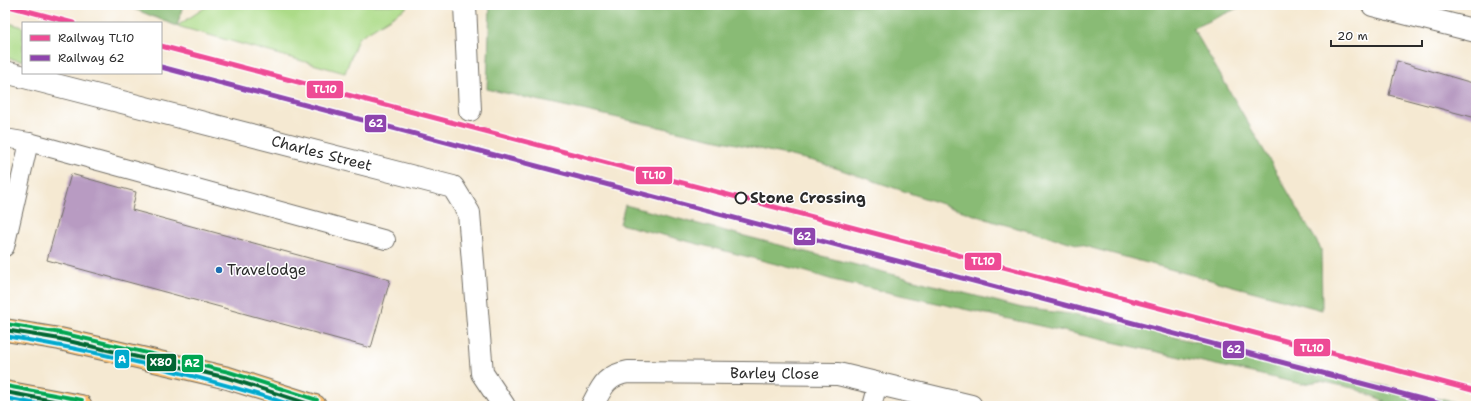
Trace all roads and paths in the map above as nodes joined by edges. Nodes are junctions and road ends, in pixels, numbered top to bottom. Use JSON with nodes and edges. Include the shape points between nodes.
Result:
{"nodes":[{"id":1,"x":465,"y":5,"type":"edge"},
{"id":2,"x":1373,"y":5,"type":"edge"},
{"id":3,"x":1476,"y":31,"type":"edge"},
{"id":4,"x":5,"y":75,"type":"edge"},
{"id":5,"x":470,"y":110,"type":"dead end"},
{"id":6,"x":5,"y":138,"type":"edge"},
{"id":7,"x":29,"y":142,"type":"junction"},
{"id":8,"x":386,"y":240,"type":"dead end"},
{"id":9,"x":5,"y":247,"type":"edge"},
{"id":10,"x":5,"y":330,"type":"edge"},
{"id":11,"x":878,"y":384,"type":"junction"},
{"id":12,"x":5,"y":392,"type":"edge"},
{"id":13,"x":81,"y":406,"type":"edge"},
{"id":14,"x":315,"y":406,"type":"edge"},
{"id":15,"x":504,"y":406,"type":"edge"},
{"id":16,"x":592,"y":406,"type":"edge"},
{"id":17,"x":872,"y":406,"type":"edge"},
{"id":18,"x":971,"y":406,"type":"edge"}],
"edges":[{"from":1,"to":5,"type":"street"},
{"from":2,"to":3,"type":"street"},
{"from":4,"to":15,"type":"street","name":"Charles Street","via":[[453,187],[469,214],[482,373]]},
{"from":6,"to":7,"type":"lane"},
{"from":7,"to":8,"type":"lane"},
{"from":7,"to":9,"type":"lane"},
{"from":10,"to":14,"type":"main road","via":[[60,339],[228,378]]},
{"from":11,"to":16,"type":"street","name":"Barley Close","via":[[838,374],[628,372],[607,380]]},
{"from":11,"to":17,"type":"lane"},
{"from":11,"to":18,"type":"street","name":"Barley Close"},
{"from":12,"to":13,"type":"main road"}]}
